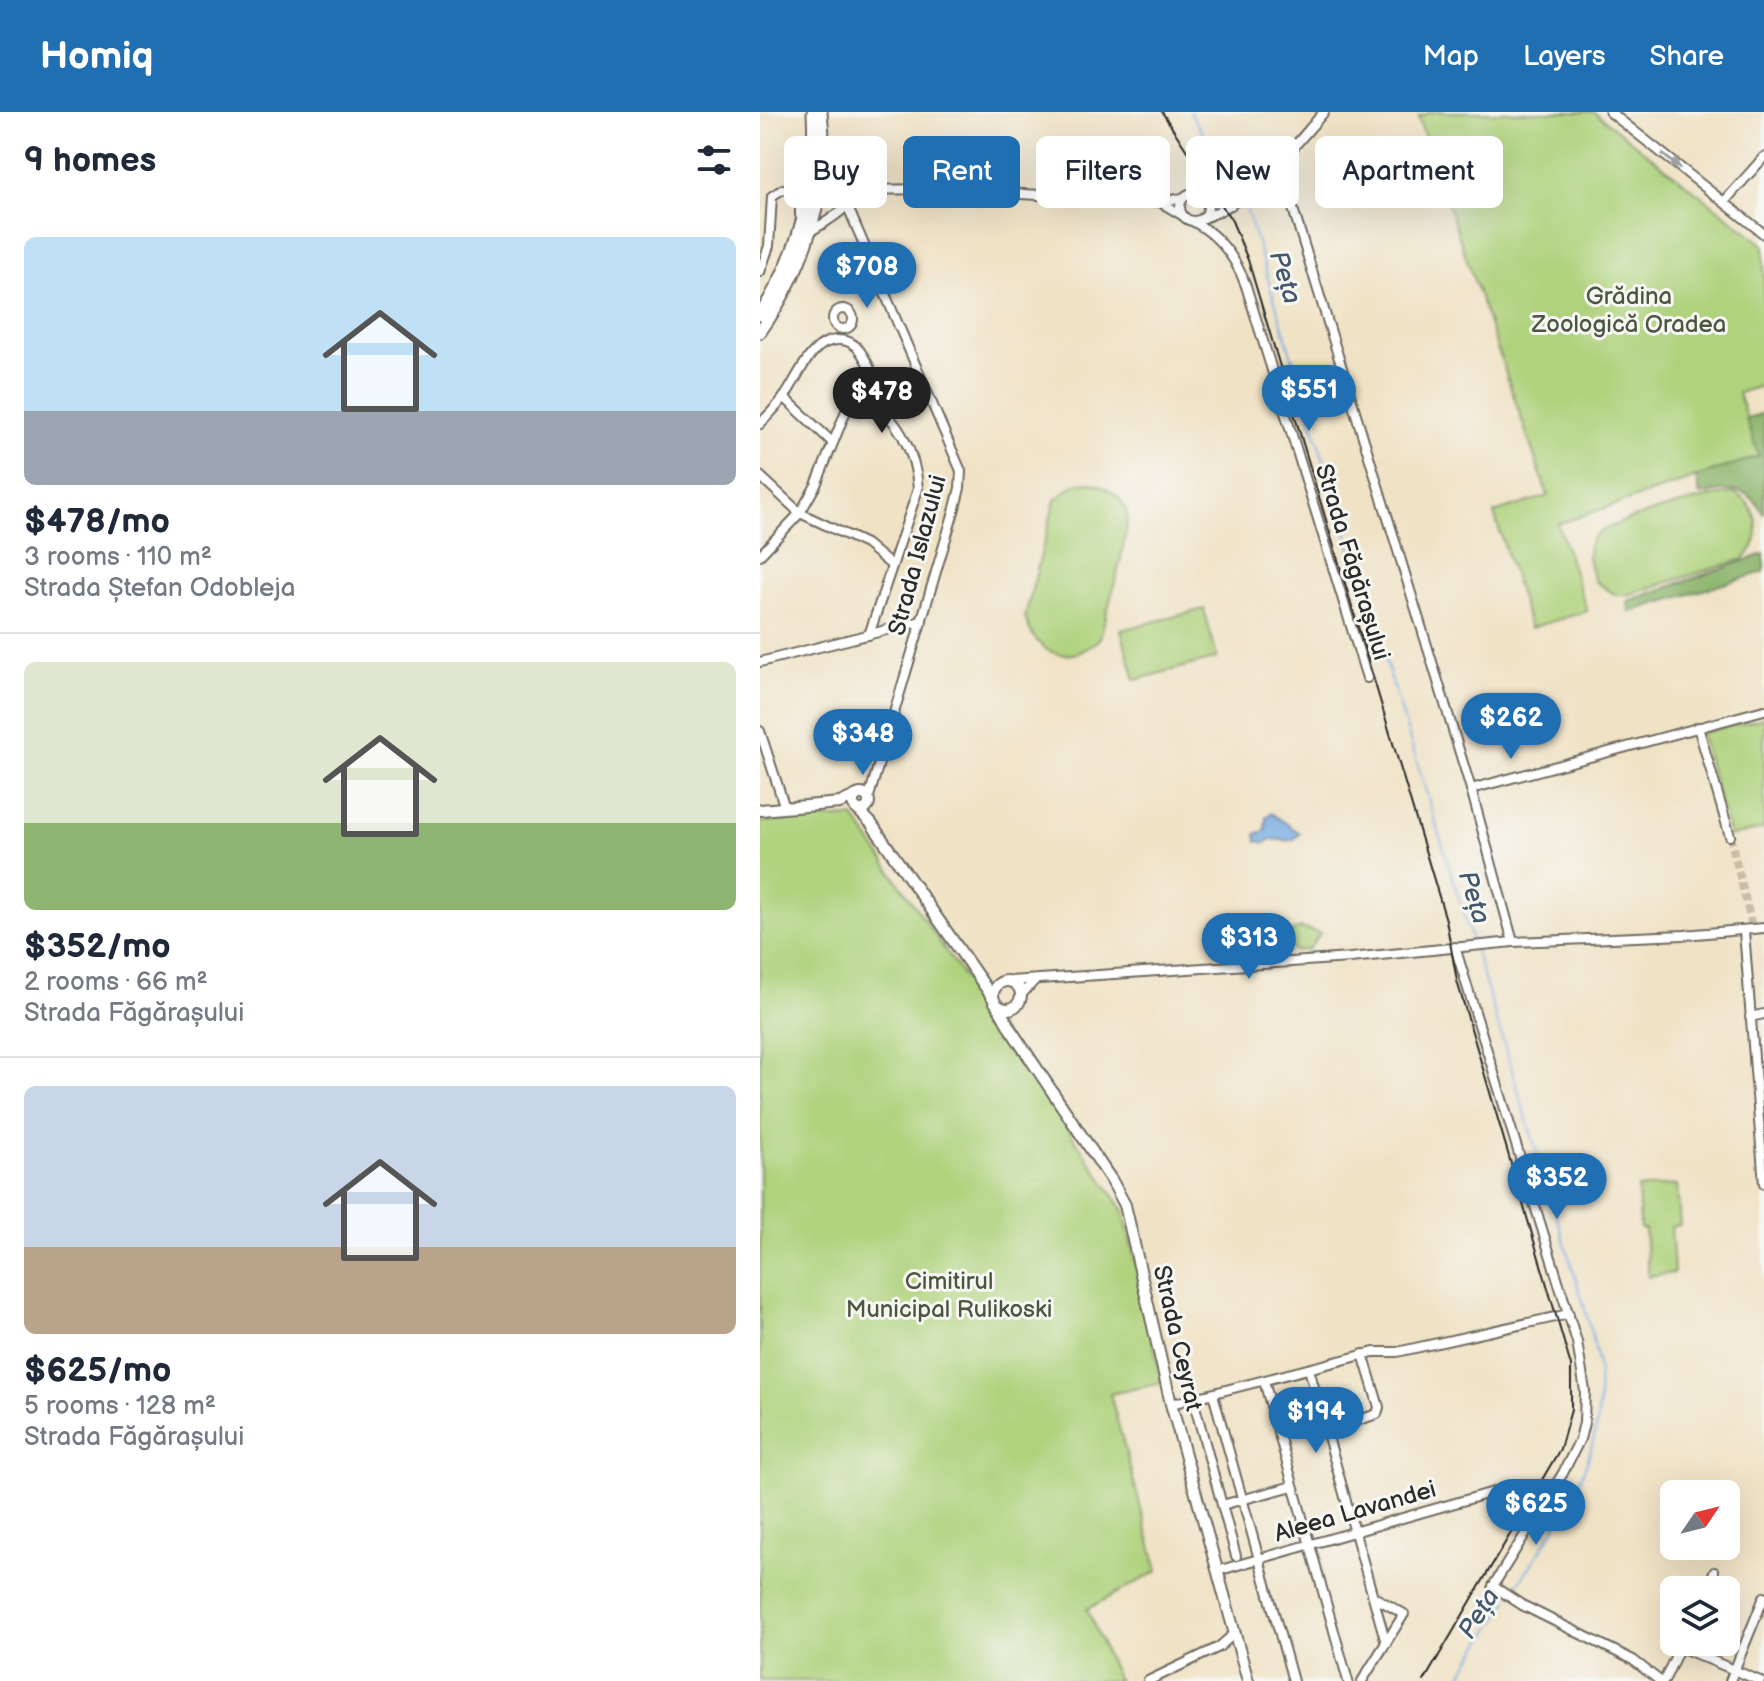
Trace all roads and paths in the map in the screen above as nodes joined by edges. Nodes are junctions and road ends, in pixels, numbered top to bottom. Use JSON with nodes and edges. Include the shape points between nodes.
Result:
{"nodes":[{"id":1,"x":813,"y":112,"type":"edge"},
{"id":2,"x":821,"y":112,"type":"edge"},
{"id":3,"x":1324,"y":112,"type":"edge"},
{"id":4,"x":1610,"y":112,"type":"edge"},
{"id":5,"x":825,"y":136,"type":"edge"},
{"id":6,"x":1299,"y":140,"type":"edge"},
{"id":7,"x":1764,"y":157,"type":"edge"},
{"id":8,"x":887,"y":190,"type":"edge"},
{"id":9,"x":1036,"y":195,"type":"edge"},
{"id":10,"x":1186,"y":197,"type":"edge"},
{"id":11,"x":1183,"y":198,"type":"junction"},
{"id":12,"x":1170,"y":200,"type":"edge"},
{"id":13,"x":1724,"y":202,"type":"junction"},
{"id":14,"x":816,"y":208,"type":"edge"},
{"id":15,"x":843,"y":208,"type":"edge"},
{"id":16,"x":848,"y":208,"type":"edge"},
{"id":17,"x":1170,"y":208,"type":"edge"},
{"id":18,"x":1207,"y":208,"type":"edge"},
{"id":19,"x":1223,"y":208,"type":"edge"},
{"id":20,"x":1293,"y":208,"type":"edge"},
{"id":21,"x":1182,"y":215,"type":"junction"},
{"id":22,"x":1207,"y":215,"type":"junction"},
{"id":23,"x":1194,"y":222,"type":"junction"},
{"id":24,"x":811,"y":231,"type":"junction"},
{"id":25,"x":1764,"y":234,"type":"edge"},
{"id":26,"x":1216,"y":235,"type":"junction"},
{"id":27,"x":796,"y":243,"type":"junction"},
{"id":28,"x":760,"y":272,"type":"edge"},
{"id":29,"x":760,"y":315,"type":"edge"},
{"id":30,"x":842,"y":329,"type":"dead end"},
{"id":31,"x":760,"y":332,"type":"edge"},
{"id":32,"x":841,"y":340,"type":"junction"},
{"id":33,"x":784,"y":397,"type":"junction"},
{"id":34,"x":876,"y":404,"type":"junction"},
{"id":35,"x":760,"y":424,"type":"edge"},
{"id":36,"x":832,"y":442,"type":"junction"},
{"id":37,"x":760,"y":476,"type":"edge"},
{"id":38,"x":800,"y":513,"type":"junction"},
{"id":39,"x":760,"y":555,"type":"edge"},
{"id":40,"x":891,"y":565,"type":"junction"},
{"id":41,"x":922,"y":621,"type":"junction"},
{"id":42,"x":869,"y":635,"type":"junction"},
{"id":43,"x":760,"y":662,"type":"edge"},
{"id":44,"x":1367,"y":678,"type":"dead end"},
{"id":45,"x":1764,"y":710,"type":"edge"},
{"id":46,"x":1698,"y":727,"type":"junction"},
{"id":47,"x":760,"y":731,"type":"edge"},
{"id":48,"x":765,"y":760,"type":"edge"},
{"id":49,"x":1471,"y":789,"type":"junction"},
{"id":50,"x":862,"y":800,"type":"junction"},
{"id":51,"x":785,"y":808,"type":"junction"},
{"id":52,"x":760,"y":810,"type":"edge"},
{"id":53,"x":1730,"y":836,"type":"tunnel mouth"},
{"id":54,"x":1764,"y":928,"type":"edge"},
{"id":55,"x":1744,"y":931,"type":"junction"},
{"id":56,"x":1513,"y":942,"type":"junction"},
{"id":57,"x":1457,"y":947,"type":"junction"},
{"id":58,"x":971,"y":970,"type":"junction"},
{"id":59,"x":1036,"y":979,"type":"junction"},
{"id":60,"x":1005,"y":982,"type":"junction"},
{"id":61,"x":1019,"y":1000,"type":"junction"},
{"id":62,"x":995,"y":1002,"type":"junction"},
{"id":63,"x":1764,"y":1014,"type":"edge"},
{"id":64,"x":1750,"y":1017,"type":"junction"},
{"id":65,"x":1011,"y":1030,"type":"junction"},
{"id":66,"x":1760,"y":1090,"type":"edge"},
{"id":67,"x":1764,"y":1184,"type":"edge"},
{"id":68,"x":1569,"y":1314,"type":"junction"},
{"id":69,"x":1363,"y":1354,"type":"junction"},
{"id":70,"x":1309,"y":1369,"type":"junction"},
{"id":71,"x":1264,"y":1381,"type":"junction"},
{"id":72,"x":1213,"y":1394,"type":"junction"},
{"id":73,"x":1193,"y":1399,"type":"junction"},
{"id":74,"x":1171,"y":1404,"type":"junction"},
{"id":75,"x":1326,"y":1431,"type":"junction"},
{"id":76,"x":1293,"y":1486,"type":"junction"},
{"id":77,"x":1551,"y":1491,"type":"junction"},
{"id":78,"x":1242,"y":1500,"type":"junction"},
{"id":79,"x":1222,"y":1505,"type":"junction"},
{"id":80,"x":1354,"y":1534,"type":"junction"},
{"id":81,"x":1309,"y":1546,"type":"junction"},
{"id":82,"x":1236,"y":1556,"type":"dead end"},
{"id":83,"x":1258,"y":1559,"type":"junction"},
{"id":84,"x":1217,"y":1571,"type":"junction"},
{"id":85,"x":1714,"y":1572,"type":"dead end"},
{"id":86,"x":1712,"y":1576,"type":"edge"},
{"id":87,"x":1374,"y":1597,"type":"junction"},
{"id":88,"x":1764,"y":1597,"type":"edge"},
{"id":89,"x":1235,"y":1633,"type":"junction"},
{"id":90,"x":1386,"y":1643,"type":"junction"},
{"id":91,"x":1219,"y":1647,"type":"junction"},
{"id":92,"x":1239,"y":1648,"type":"junction"},
{"id":93,"x":1675,"y":1656,"type":"edge"},
{"id":94,"x":1705,"y":1656,"type":"edge"},
{"id":95,"x":1735,"y":1670,"type":"junction"},
{"id":96,"x":1148,"y":1681,"type":"edge"},
{"id":97,"x":1248,"y":1681,"type":"edge"},
{"id":98,"x":1293,"y":1681,"type":"edge"},
{"id":99,"x":1348,"y":1681,"type":"edge"},
{"id":100,"x":1362,"y":1681,"type":"edge"},
{"id":101,"x":1662,"y":1681,"type":"edge"},
{"id":102,"x":1730,"y":1681,"type":"edge"},
{"id":103,"x":1760,"y":1681,"type":"edge"}],
"edges":[{"from":1,"to":27,"type":"highway","via":[[812,171]]},
{"from":2,"to":5,"type":"highway"},
{"from":3,"to":6,"type":"street"},
{"from":4,"to":13,"type":"street","one_way":true},
{"from":7,"to":13,"type":"street"},
{"from":8,"to":9,"type":"street"},
{"from":10,"to":11,"type":"street"},
{"from":11,"to":12,"type":"street"},
{"from":11,"to":21,"type":"street"},
{"from":13,"to":25,"type":"street"},
{"from":14,"to":24,"type":"highway"},
{"from":15,"to":24,"type":"street"},
{"from":16,"to":41,"type":"street","name":"Strada Islazului","via":[[961,471]]},
{"from":17,"to":21,"type":"street"},
{"from":18,"to":22,"type":"street"},
{"from":19,"to":22,"type":"street"},
{"from":20,"to":49,"type":"street","name":"Strada Făgărașului"},
{"from":21,"to":23,"type":"street"},
{"from":22,"to":23,"type":"street"},
{"from":22,"to":26,"type":"street","name":"Strada Făgărașului"},
{"from":23,"to":26,"type":"street","name":"Strada Făgărașului"},
{"from":24,"to":31,"type":"highway"},
{"from":26,"to":44,"type":"street","name":"Strada Făgărașului","via":[[1246,286]]},
{"from":27,"to":28,"type":"street","via":[[798,197],[789,189],[776,192]]},
{"from":27,"to":29,"type":"highway"},
{"from":30,"to":32,"type":"street"},
{"from":32,"to":33,"type":"street","via":[[815,349]]},
{"from":32,"to":34,"type":"street","via":[[859,349],[877,384]]},
{"from":33,"to":35,"type":"street"},
{"from":33,"to":36,"type":"street"},
{"from":34,"to":36,"type":"street","via":[[864,399],[855,403]]},
{"from":34,"to":40,"type":"street","via":[[885,409],[917,472],[918,489]]},
{"from":36,"to":38,"type":"street"},
{"from":37,"to":38,"type":"street"},
{"from":38,"to":39,"type":"street"},
{"from":38,"to":40,"type":"street","via":[[866,544]]},
{"from":40,"to":42,"type":"street"},
{"from":41,"to":42,"type":"street"},
{"from":41,"to":50,"type":"street","name":"Strada Islazului"},
{"from":42,"to":43,"type":"street"},
{"from":45,"to":46,"type":"street"},
{"from":46,"to":49,"type":"street"},
{"from":46,"to":53,"type":"street"},
{"from":47,"to":48,"type":"street"},
{"from":48,"to":51,"type":"street"},
{"from":49,"to":56,"type":"street","name":"Strada Făgărașului"},
{"from":50,"to":51,"type":"main road"},
{"from":50,"to":58,"type":"main road","name":"Strada Ceyrat","via":[[871,823]]},
{"from":51,"to":52,"type":"main road"},
{"from":54,"to":55,"type":"street"},
{"from":55,"to":56,"type":"street"},
{"from":55,"to":64,"type":"street"},
{"from":56,"to":57,"type":"street"},
{"from":57,"to":59,"type":"street"},
{"from":57,"to":68,"type":"street"},
{"from":58,"to":60,"type":"main road"},
{"from":58,"to":62,"type":"main road","name":"Strada Ceyrat"},
{"from":59,"to":60,"type":"street"},
{"from":59,"to":61,"type":"street"},
{"from":60,"to":61,"type":"main road","via":[[1018,986]]},
{"from":60,"to":62,"type":"main road","via":[[994,989]]},
{"from":61,"to":62,"type":"main road","via":[[1010,1009]]},
{"from":61,"to":65,"type":"main road"},
{"from":62,"to":65,"type":"main road","name":"Strada Ceyrat"},
{"from":63,"to":64,"type":"street"},
{"from":64,"to":66,"type":"street"},
{"from":65,"to":74,"type":"main road","name":"Strada Ceyrat","via":[[1125,1205]]},
{"from":66,"to":67,"type":"street"},
{"from":68,"to":69,"type":"street","via":[[1397,1352]]},
{"from":68,"to":77,"type":"street","via":[[1582,1361],[1584,1423]]},
{"from":69,"to":70,"type":"street"},
{"from":69,"to":75,"type":"street","via":[[1377,1414]]},
{"from":70,"to":71,"type":"street"},
{"from":70,"to":75,"type":"street"},
{"from":71,"to":72,"type":"street"},
{"from":71,"to":76,"type":"street"},
{"from":72,"to":73,"type":"street"},
{"from":72,"to":78,"type":"street"},
{"from":73,"to":74,"type":"street"},
{"from":73,"to":79,"type":"street"},
{"from":74,"to":84,"type":"main road","name":"Strada Ceyrat"},
{"from":75,"to":80,"type":"street"},
{"from":76,"to":78,"type":"street"},
{"from":76,"to":81,"type":"street"},
{"from":77,"to":80,"type":"street","name":"Aleea Lavandei","via":[[1511,1487]]},
{"from":77,"to":101,"type":"street","via":[[1494,1587],[1633,1660]]},
{"from":78,"to":79,"type":"street"},
{"from":78,"to":83,"type":"street"},
{"from":79,"to":82,"type":"street"},
{"from":80,"to":81,"type":"street","name":"Aleea Lavandei"},
{"from":80,"to":87,"type":"street"},
{"from":81,"to":83,"type":"street","name":"Aleea Lavandei"},
{"from":81,"to":99,"type":"street"},
{"from":83,"to":84,"type":"street","name":"Aleea Lavandei"},
{"from":83,"to":98,"type":"street"},
{"from":84,"to":89,"type":"main road","name":"Strada Ceyrat"},
{"from":85,"to":86,"type":"street"},
{"from":87,"to":90,"type":"street"},
{"from":87,"to":90,"type":"street","via":[[1404,1614]]},
{"from":88,"to":95,"type":"street"},
{"from":89,"to":91,"type":"street"},
{"from":89,"to":92,"type":"main road","name":"Strada Ceyrat"},
{"from":90,"to":100,"type":"street"},
{"from":91,"to":92,"type":"street"},
{"from":91,"to":96,"type":"street"},
{"from":92,"to":97,"type":"main road","name":"Strada Ceyrat"},
{"from":93,"to":101,"type":"street"},
{"from":94,"to":95,"type":"street"},
{"from":95,"to":102,"type":"street"},
{"from":95,"to":103,"type":"street"}]}
